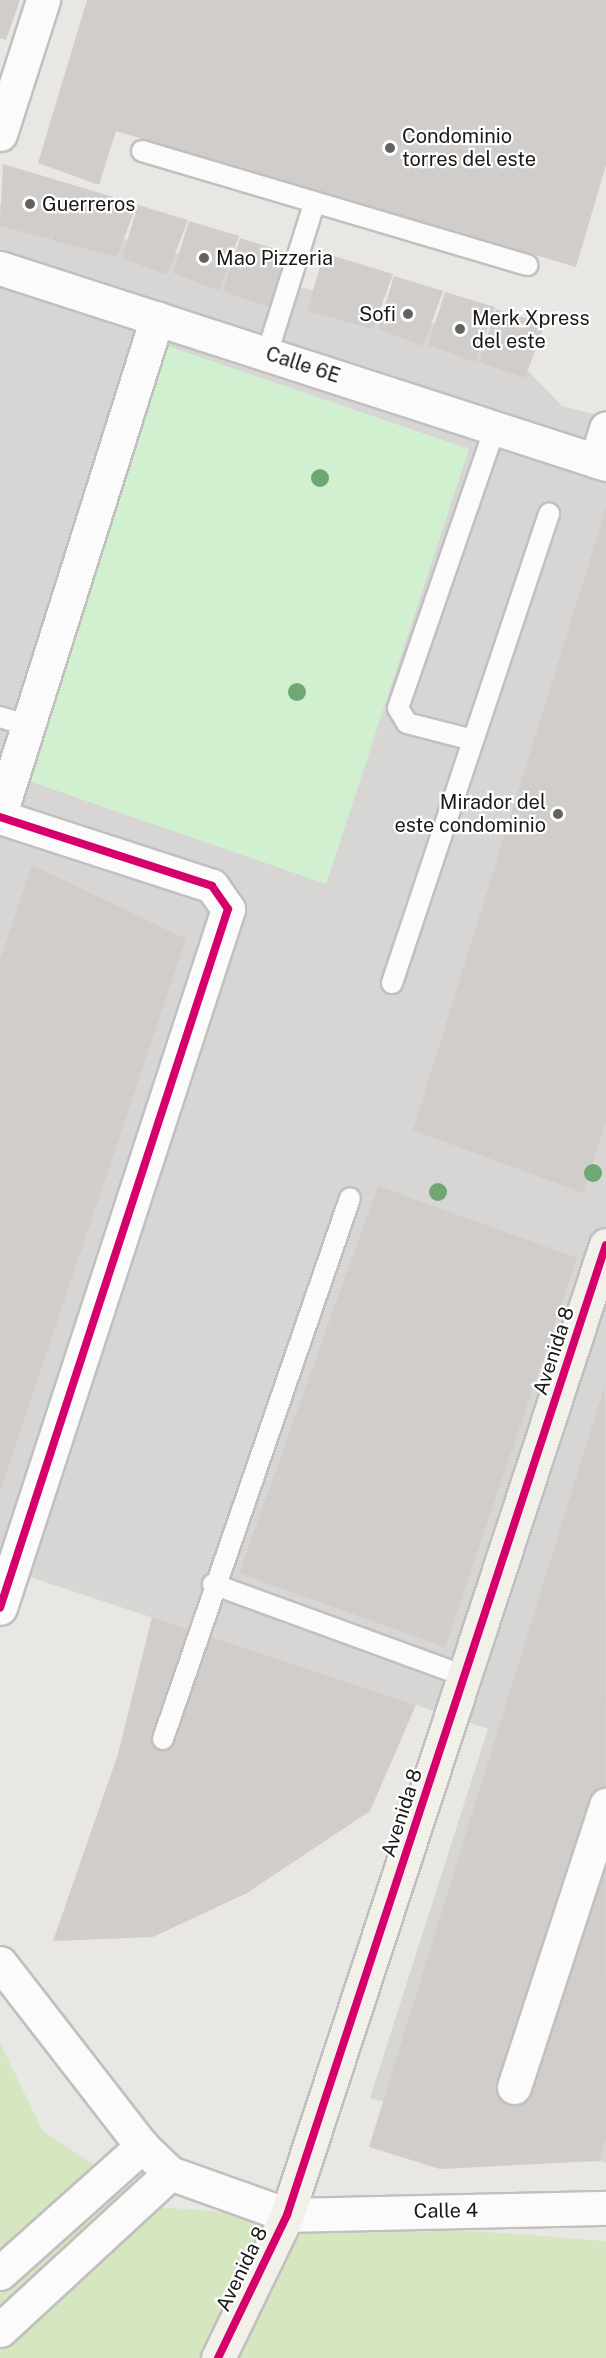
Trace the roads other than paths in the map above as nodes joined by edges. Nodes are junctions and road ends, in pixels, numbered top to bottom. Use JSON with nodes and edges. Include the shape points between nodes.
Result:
{"nodes":[{"id":1,"x":43,"y":0,"type":"edge"},
{"id":2,"x":10,"y":65,"type":"edge"},
{"id":3,"x":0,"y":134,"type":"edge"},
{"id":4,"x":142,"y":151,"type":"dead end"},
{"id":5,"x":314,"y":204,"type":"junction"},
{"id":6,"x":527,"y":265,"type":"dead end"},
{"id":7,"x":0,"y":268,"type":"edge"},
{"id":8,"x":157,"y":318,"type":"junction"},
{"id":9,"x":267,"y":354,"type":"junction"},
{"id":10,"x":495,"y":428,"type":"junction"},
{"id":11,"x":606,"y":428,"type":"edge"},
{"id":12,"x":601,"y":462,"type":"edge"},
{"id":13,"x":549,"y":514,"type":"dead end"},
{"id":14,"x":13,"y":721,"type":"edge"},
{"id":15,"x":473,"y":740,"type":"junction"},
{"id":16,"x":0,"y":815,"type":"edge"},
{"id":17,"x":392,"y":983,"type":"dead end"},
{"id":18,"x":350,"y":1198,"type":"dead end"},
{"id":19,"x":603,"y":1263,"type":"edge"},
{"id":20,"x":213,"y":1584,"type":"junction"},
{"id":21,"x":0,"y":1608,"type":"edge"},
{"id":22,"x":464,"y":1676,"type":"junction"},
{"id":23,"x":163,"y":1739,"type":"dead end"},
{"id":24,"x":606,"y":1804,"type":"edge"},
{"id":25,"x":0,"y":1963,"type":"edge"},
{"id":26,"x":514,"y":2086,"type":"dead end"},
{"id":27,"x":142,"y":2146,"type":"junction"},
{"id":28,"x":170,"y":2173,"type":"junction"},
{"id":29,"x":606,"y":2208,"type":"edge"},
{"id":30,"x":287,"y":2215,"type":"junction"},
{"id":31,"x":0,"y":2273,"type":"edge"},
{"id":32,"x":0,"y":2330,"type":"edge"},
{"id":33,"x":218,"y":2358,"type":"edge"}],
"edges":[{"from":1,"to":2,"type":"street"},
{"from":2,"to":3,"type":"street"},
{"from":4,"to":5,"type":"lane"},
{"from":5,"to":6,"type":"lane"},
{"from":5,"to":9,"type":"lane"},
{"from":7,"to":8,"type":"street","name":"Calle 6E"},
{"from":8,"to":9,"type":"street","name":"Calle 6E"},
{"from":8,"to":14,"type":"street"},
{"from":9,"to":10,"type":"street","name":"Calle 6E"},
{"from":10,"to":12,"type":"street","name":"Calle 6E"},
{"from":10,"to":15,"type":"lane","via":[[398,708],[407,723]]},
{"from":11,"to":12,"type":"street"},
{"from":13,"to":15,"type":"lane"},
{"from":14,"to":16,"type":"street"},
{"from":15,"to":17,"type":"lane"},
{"from":16,"to":21,"type":"street","via":[[212,886],[228,909]]},
{"from":18,"to":20,"type":"lane"},
{"from":19,"to":22,"type":"street","name":"Avenida 8"},
{"from":20,"to":22,"type":"lane"},
{"from":20,"to":23,"type":"lane"},
{"from":22,"to":30,"type":"street","name":"Avenida 8"},
{"from":24,"to":26,"type":"street"},
{"from":25,"to":27,"type":"street"},
{"from":27,"to":28,"type":"street"},
{"from":27,"to":31,"type":"street"},
{"from":28,"to":30,"type":"street"},
{"from":28,"to":32,"type":"street"},
{"from":29,"to":30,"type":"street","name":"Calle 4"},
{"from":30,"to":33,"type":"street","name":"Avenida 8"}]}
